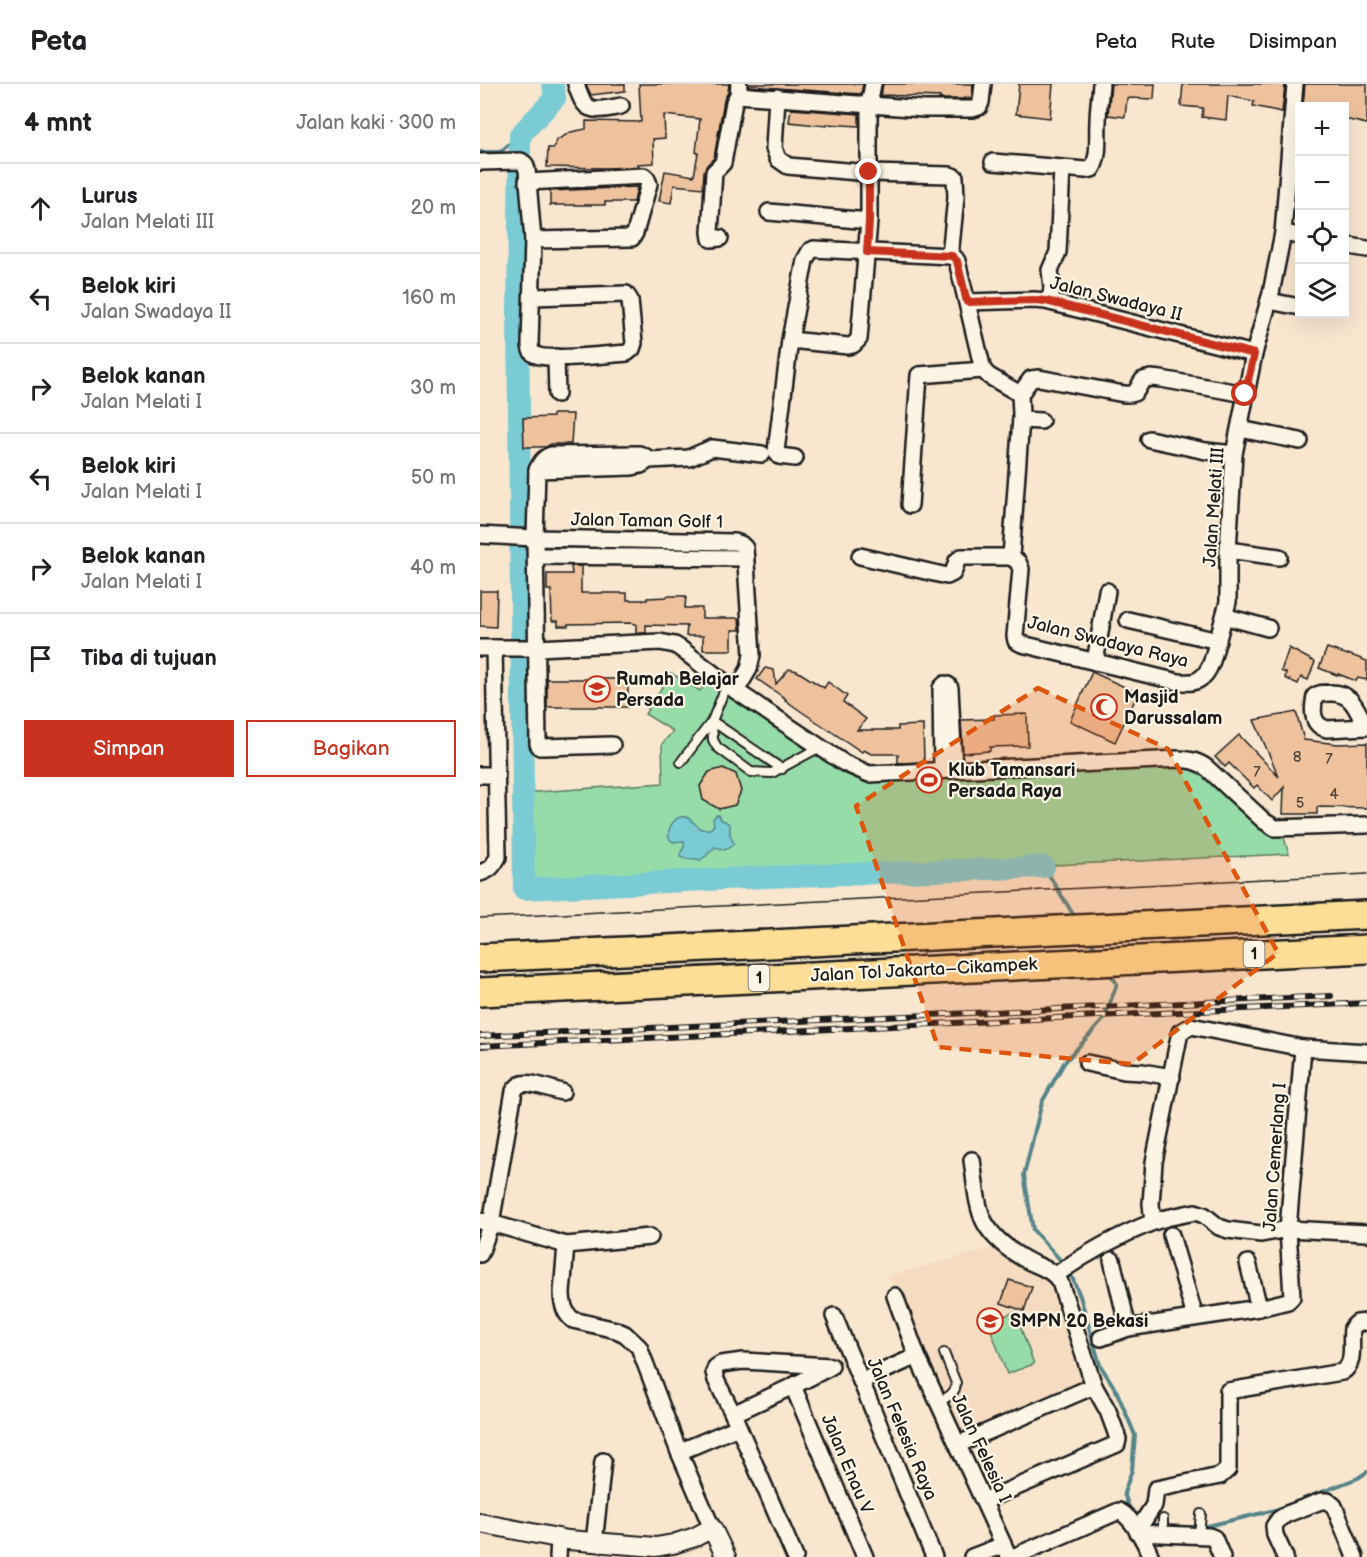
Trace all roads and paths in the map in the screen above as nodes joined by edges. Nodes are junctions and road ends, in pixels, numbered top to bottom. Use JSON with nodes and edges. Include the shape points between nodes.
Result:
{"nodes":[{"id":1,"x":576,"y":84,"type":"edge"},
{"id":2,"x":873,"y":84,"type":"edge"},
{"id":3,"x":983,"y":84,"type":"edge"},
{"id":4,"x":1101,"y":84,"type":"edge"},
{"id":5,"x":1295,"y":84,"type":"edge"},
{"id":6,"x":739,"y":89,"type":"edge"},
{"id":7,"x":777,"y":97,"type":"junction"},
{"id":8,"x":869,"y":105,"type":"junction"},
{"id":9,"x":621,"y":106,"type":"dead end"},
{"id":10,"x":480,"y":162,"type":"edge"},
{"id":11,"x":993,"y":162,"type":"dead end"},
{"id":12,"x":1062,"y":168,"type":"junction"},
{"id":13,"x":869,"y":172,"type":"junction"},
{"id":14,"x":527,"y":182,"type":"junction"},
{"id":15,"x":769,"y":212,"type":"dead end"},
{"id":16,"x":869,"y":221,"type":"junction"},
{"id":17,"x":1283,"y":233,"type":"junction"},
{"id":18,"x":1295,"y":235,"type":"edge"},
{"id":19,"x":720,"y":238,"type":"dead end"},
{"id":20,"x":533,"y":240,"type":"junction"},
{"id":21,"x":1349,"y":246,"type":"edge"},
{"id":22,"x":1367,"y":249,"type":"edge"},
{"id":23,"x":867,"y":252,"type":"junction"},
{"id":24,"x":950,"y":256,"type":"junction"},
{"id":25,"x":532,"y":297,"type":"junction"},
{"id":26,"x":1269,"y":301,"type":"junction"},
{"id":27,"x":967,"y":302,"type":"junction"},
{"id":28,"x":1050,"y":302,"type":"junction"},
{"id":29,"x":1295,"y":306,"type":"edge"},
{"id":30,"x":790,"y":340,"type":"junction"},
{"id":31,"x":1254,"y":354,"type":"junction"},
{"id":32,"x":556,"y":357,"type":"junction"},
{"id":33,"x":984,"y":370,"type":"junction"},
{"id":34,"x":557,"y":394,"type":"dead end"},
{"id":35,"x":1245,"y":394,"type":"junction"},
{"id":36,"x":1021,"y":410,"type":"junction"},
{"id":37,"x":1041,"y":421,"type":"dead end"},
{"id":38,"x":1240,"y":429,"type":"junction"},
{"id":39,"x":1149,"y":439,"type":"dead end"},
{"id":40,"x":1300,"y":441,"type":"dead end"},
{"id":41,"x":762,"y":454,"type":"dead end"},
{"id":42,"x":1234,"y":454,"type":"junction"},
{"id":43,"x":795,"y":458,"type":"dead end"},
{"id":44,"x":910,"y":505,"type":"dead end"},
{"id":45,"x":480,"y":535,"type":"edge"},
{"id":46,"x":530,"y":537,"type":"junction"},
{"id":47,"x":1228,"y":550,"type":"junction"},
{"id":48,"x":536,"y":555,"type":"junction"},
{"id":49,"x":860,"y":555,"type":"dead end"},
{"id":50,"x":1011,"y":556,"type":"junction"},
{"id":51,"x":1279,"y":557,"type":"dead end"},
{"id":52,"x":746,"y":558,"type":"junction"},
{"id":53,"x":1107,"y":591,"type":"dead end"},
{"id":54,"x":1226,"y":615,"type":"junction"},
{"id":55,"x":1128,"y":620,"type":"dead end"},
{"id":56,"x":1268,"y":628,"type":"dead end"},
{"id":57,"x":1218,"y":641,"type":"junction"},
{"id":58,"x":494,"y":648,"type":"edge"},
{"id":59,"x":534,"y":648,"type":"junction"},
{"id":60,"x":1095,"y":662,"type":"junction"},
{"id":61,"x":1200,"y":680,"type":"joint"},
{"id":62,"x":732,"y":688,"type":"junction"},
{"id":63,"x":712,"y":721,"type":"junction"},
{"id":64,"x":612,"y":745,"type":"dead end"},
{"id":65,"x":820,"y":746,"type":"junction"},
{"id":66,"x":496,"y":757,"type":"junction"},
{"id":67,"x":480,"y":758,"type":"edge"},
{"id":68,"x":681,"y":762,"type":"dead end"},
{"id":69,"x":782,"y":769,"type":"junction"},
{"id":70,"x":480,"y":775,"type":"edge"},
{"id":71,"x":497,"y":775,"type":"junction"},
{"id":72,"x":1367,"y":825,"type":"edge"},
{"id":73,"x":480,"y":873,"type":"edge"},
{"id":74,"x":1367,"y":915,"type":"edge"},
{"id":75,"x":1367,"y":949,"type":"edge"},
{"id":76,"x":480,"y":958,"type":"edge"},
{"id":77,"x":480,"y":992,"type":"edge"},
{"id":78,"x":1303,"y":1048,"type":"junction"},
{"id":79,"x":1367,"y":1052,"type":"edge"},
{"id":80,"x":1088,"y":1063,"type":"dead end"},
{"id":81,"x":1172,"y":1077,"type":"junction"},
{"id":82,"x":562,"y":1092,"type":"dead end"},
{"id":83,"x":972,"y":1160,"type":"dead end"},
{"id":84,"x":486,"y":1222,"type":"edge"},
{"id":85,"x":1153,"y":1222,"type":"junction"},
{"id":86,"x":1288,"y":1229,"type":"junction"},
{"id":87,"x":1367,"y":1233,"type":"edge"},
{"id":88,"x":1171,"y":1235,"type":"dead end"},
{"id":89,"x":650,"y":1237,"type":"dead end"},
{"id":90,"x":566,"y":1245,"type":"junction"},
{"id":91,"x":480,"y":1254,"type":"edge"},
{"id":92,"x":1112,"y":1260,"type":"dead end"},
{"id":93,"x":1248,"y":1263,"type":"dead end"},
{"id":94,"x":1060,"y":1272,"type":"junction"},
{"id":95,"x":895,"y":1296,"type":"dead end"},
{"id":96,"x":1259,"y":1308,"type":"junction"},
{"id":97,"x":834,"y":1316,"type":"dead end"},
{"id":98,"x":1195,"y":1317,"type":"junction"},
{"id":99,"x":1367,"y":1322,"type":"edge"},
{"id":100,"x":1128,"y":1328,"type":"junction"},
{"id":101,"x":1101,"y":1338,"type":"dead end"},
{"id":102,"x":944,"y":1353,"type":"dead end"},
{"id":103,"x":917,"y":1356,"type":"junction"},
{"id":104,"x":850,"y":1357,"type":"junction"},
{"id":105,"x":831,"y":1366,"type":"junction"},
{"id":106,"x":861,"y":1381,"type":"junction"},
{"id":107,"x":793,"y":1386,"type":"junction"},
{"id":108,"x":1094,"y":1386,"type":"junction"},
{"id":109,"x":939,"y":1402,"type":"junction"},
{"id":110,"x":735,"y":1420,"type":"junction"},
{"id":111,"x":958,"y":1444,"type":"junction"},
{"id":112,"x":679,"y":1452,"type":"junction"},
{"id":113,"x":603,"y":1461,"type":"dead end"},
{"id":114,"x":984,"y":1501,"type":"junction"},
{"id":115,"x":480,"y":1523,"type":"edge"},
{"id":116,"x":1138,"y":1526,"type":"junction"},
{"id":117,"x":712,"y":1528,"type":"junction"},
{"id":118,"x":594,"y":1543,"type":"junction"},
{"id":119,"x":559,"y":1548,"type":"edge"},
{"id":120,"x":650,"y":1552,"type":"edge"},
{"id":121,"x":1008,"y":1553,"type":"edge"},
{"id":122,"x":726,"y":1557,"type":"edge"},
{"id":123,"x":795,"y":1557,"type":"edge"},
{"id":124,"x":865,"y":1557,"type":"edge"},
{"id":125,"x":934,"y":1557,"type":"edge"},
{"id":126,"x":972,"y":1557,"type":"edge"},
{"id":127,"x":1151,"y":1557,"type":"edge"},
{"id":128,"x":1221,"y":1557,"type":"edge"},
{"id":129,"x":1285,"y":1557,"type":"edge"},
{"id":130,"x":1355,"y":1557,"type":"edge"}],
"edges":[{"from":1,"to":9,"type":"street","via":[[586,107],[601,110]]},
{"from":2,"to":8,"type":"street"},
{"from":3,"to":8,"type":"street","via":[[981,102],[973,110]]},
{"from":4,"to":12,"type":"street","via":[[1096,162],[1092,169]]},
{"from":5,"to":17,"type":"street","name":"Jalan Melati III"},
{"from":6,"to":7,"type":"street"},
{"from":6,"to":19,"type":"street","via":[[723,163],[714,172],[710,232],[711,239]]},
{"from":7,"to":8,"type":"street"},
{"from":7,"to":13,"type":"street","via":[[774,148],[782,163]]},
{"from":8,"to":13,"type":"street"},
{"from":10,"to":14,"type":"street","via":[[521,161],[526,167]]},
{"from":11,"to":12,"type":"street"},
{"from":12,"to":28,"type":"street","via":[[1058,252],[1050,270]]},
{"from":13,"to":16,"type":"street"},
{"from":13,"to":24,"type":"street","via":[[955,177]]},
{"from":14,"to":20,"type":"street"},
{"from":14,"to":20,"type":"street","via":[[644,176],[648,184],[632,238]]},
{"from":15,"to":16,"type":"street"},
{"from":16,"to":23,"type":"street"},
{"from":17,"to":18,"type":"street"},
{"from":17,"to":26,"type":"street","name":"Jalan Melati III"},
{"from":20,"to":25,"type":"street"},
{"from":21,"to":22,"type":"street"},
{"from":23,"to":24,"type":"street"},
{"from":23,"to":30,"type":"street","via":[[810,252],[805,260]]},
{"from":23,"to":30,"type":"street","via":[[856,343],[848,346]]},
{"from":24,"to":27,"type":"street","via":[[956,258]]},
{"from":25,"to":32,"type":"street","via":[[531,350]]},
{"from":25,"to":32,"type":"street","via":[[623,294],[630,300],[634,343],[630,352]]},
{"from":26,"to":29,"type":"street"},
{"from":26,"to":31,"type":"street","name":"Jalan Melati III"},
{"from":27,"to":28,"type":"street","name":"Jalan Swadaya II"},
{"from":27,"to":33,"type":"street"},
{"from":28,"to":31,"type":"street","name":"Jalan Swadaya II"},
{"from":30,"to":43,"type":"street","via":[[776,451],[782,457]]},
{"from":31,"to":35,"type":"street","name":"Jalan Melati III"},
{"from":32,"to":34,"type":"street"},
{"from":33,"to":36,"type":"street"},
{"from":33,"to":44,"type":"street","via":[[919,375]]},
{"from":35,"to":36,"type":"street","via":[[1151,378],[1143,380],[1137,392],[1124,394],[1039,378],[1031,379]]},
{"from":35,"to":38,"type":"street","name":"Jalan Melati III"},
{"from":36,"to":37,"type":"street"},
{"from":36,"to":50,"type":"street","name":"Jalan Swadaya Raya"},
{"from":38,"to":40,"type":"street"},
{"from":38,"to":42,"type":"street","name":"Jalan Melati III"},
{"from":39,"to":42,"type":"street"},
{"from":41,"to":46,"type":"street","via":[[712,448],[689,458],[649,460],[632,467],[537,470]]},
{"from":42,"to":47,"type":"street","name":"Jalan Melati III"},
{"from":45,"to":46,"type":"street"},
{"from":46,"to":48,"type":"street"},
{"from":46,"to":52,"type":"street","name":"Jalan Taman Golf 1","via":[[735,542],[746,548]]},
{"from":47,"to":51,"type":"street"},
{"from":47,"to":54,"type":"street","name":"Jalan Melati III"},
{"from":48,"to":52,"type":"street","name":"Jalan Taman Golf 1"},
{"from":48,"to":59,"type":"street"},
{"from":49,"to":50,"type":"street","via":[[947,576],[961,557]]},
{"from":50,"to":60,"type":"street","name":"Jalan Swadaya Raya","via":[[1021,569],[1016,641]]},
{"from":52,"to":62,"type":"street","via":[[752,655],[749,669]]},
{"from":53,"to":60,"type":"street"},
{"from":54,"to":56,"type":"street"},
{"from":54,"to":57,"type":"street","name":"Jalan Melati III"},
{"from":55,"to":57,"type":"street"},
{"from":57,"to":61,"type":"street","name":"Jalan Melati III","via":[[1210,669]]},
{"from":58,"to":59,"type":"street"},
{"from":58,"to":66,"type":"street"},
{"from":59,"to":62,"type":"street","via":[[669,643]]},
{"from":59,"to":64,"type":"street","via":[[540,747]]},
{"from":60,"to":61,"type":"street","name":"Jalan Swadaya Raya","via":[[1183,683]]},
{"from":62,"to":63,"type":"lane"},
{"from":62,"to":65,"type":"street"},
{"from":63,"to":68,"type":"lane"},
{"from":63,"to":69,"type":"lane"},
{"from":63,"to":69,"type":"lane","via":[[717,747],[744,768],[762,774]]},
{"from":65,"to":69,"type":"lane"},
{"from":65,"to":72,"type":"street","via":[[869,774],[1191,760],[1207,768],[1275,828]]},
{"from":66,"to":67,"type":"street"},
{"from":66,"to":71,"type":"street"},
{"from":70,"to":71,"type":"street"},
{"from":71,"to":73,"type":"street","via":[[498,857],[493,866]]},
{"from":74,"to":76,"type":"highway","name":"Jalan Tol Jakarta–Cikampek","number":"1"},
{"from":75,"to":77,"type":"highway","name":"Jalan Tol Jakarta–Cikampek","number":"1"},
{"from":78,"to":79,"type":"street"},
{"from":78,"to":81,"type":"street","via":[[1191,1026],[1180,1032]]},
{"from":78,"to":86,"type":"street","name":"Jalan Cemerlang I"},
{"from":80,"to":81,"type":"street"},
{"from":81,"to":85,"type":"street","via":[[1155,1162]]},
{"from":82,"to":84,"type":"street","via":[[523,1083],[514,1091]]},
{"from":83,"to":94,"type":"street","via":[[984,1222],[998,1241],[1018,1256]]},
{"from":84,"to":90,"type":"street"},
{"from":84,"to":91,"type":"street"},
{"from":85,"to":86,"type":"street","via":[[1195,1212],[1228,1230],[1261,1234]]},
{"from":85,"to":94,"type":"street","via":[[1122,1235]]},
{"from":86,"to":87,"type":"street"},
{"from":86,"to":96,"type":"street","name":"Jalan Cemerlang I","via":[[1292,1297]]},
{"from":88,"to":98,"type":"street"},
{"from":89,"to":90,"type":"street"},
{"from":90,"to":112,"type":"street","via":[[562,1293],[568,1316],[616,1330],[639,1347]]},
{"from":92,"to":100,"type":"street"},
{"from":93,"to":96,"type":"street"},
{"from":94,"to":108,"type":"street"},
{"from":95,"to":103,"type":"street","name":"Jalan Felesia I"},
{"from":96,"to":98,"type":"street","name":"Jalan Cemerlang I"},
{"from":97,"to":104,"type":"street","name":"Jalan Felesia Raya"},
{"from":98,"to":100,"type":"street","name":"Jalan Cemerlang I"},
{"from":99,"to":116,"type":"street","via":[[1352,1328],[1350,1362],[1342,1372],[1228,1391],[1228,1469],[1220,1476],[1156,1489],[1154,1505]]},
{"from":100,"to":101,"type":"street","name":"Jalan Cemerlang I"},
{"from":102,"to":109,"type":"lane","via":[[956,1386]]},
{"from":103,"to":106,"type":"street"},
{"from":103,"to":109,"type":"street","name":"Jalan Felesia I"},
{"from":104,"to":105,"type":"street"},
{"from":104,"to":106,"type":"street","name":"Jalan Felesia Raya"},
{"from":105,"to":107,"type":"street"},
{"from":105,"to":110,"type":"street","via":[[743,1361],[721,1364],[714,1372]]},
{"from":106,"to":125,"type":"street","name":"Jalan Felesia Raya"},
{"from":107,"to":110,"type":"street"},
{"from":107,"to":124,"type":"street","name":"Jalan Enau V"},
{"from":108,"to":111,"type":"street"},
{"from":108,"to":114,"type":"street","via":[[1108,1411],[1117,1444]]},
{"from":109,"to":111,"type":"street","name":"Jalan Felesia I"},
{"from":110,"to":112,"type":"street"},
{"from":110,"to":123,"type":"street"},
{"from":111,"to":114,"type":"street","name":"Jalan Felesia I"},
{"from":112,"to":117,"type":"street"},
{"from":113,"to":118,"type":"street"},
{"from":114,"to":121,"type":"street","name":"Jalan Felesia I"},
{"from":115,"to":119,"type":"street"},
{"from":116,"to":121,"type":"street","via":[[1122,1512],[1116,1512]]},
{"from":116,"to":127,"type":"street"},
{"from":116,"to":128,"type":"street","via":[[1200,1525],[1214,1538]]},
{"from":117,"to":120,"type":"street"},
{"from":117,"to":122,"type":"street"},
{"from":118,"to":119,"type":"street"},
{"from":118,"to":120,"type":"street"},
{"from":121,"to":126,"type":"street"},
{"from":129,"to":130,"type":"street","via":[[1274,1526],[1287,1514],[1321,1501],[1334,1506]]}]}
